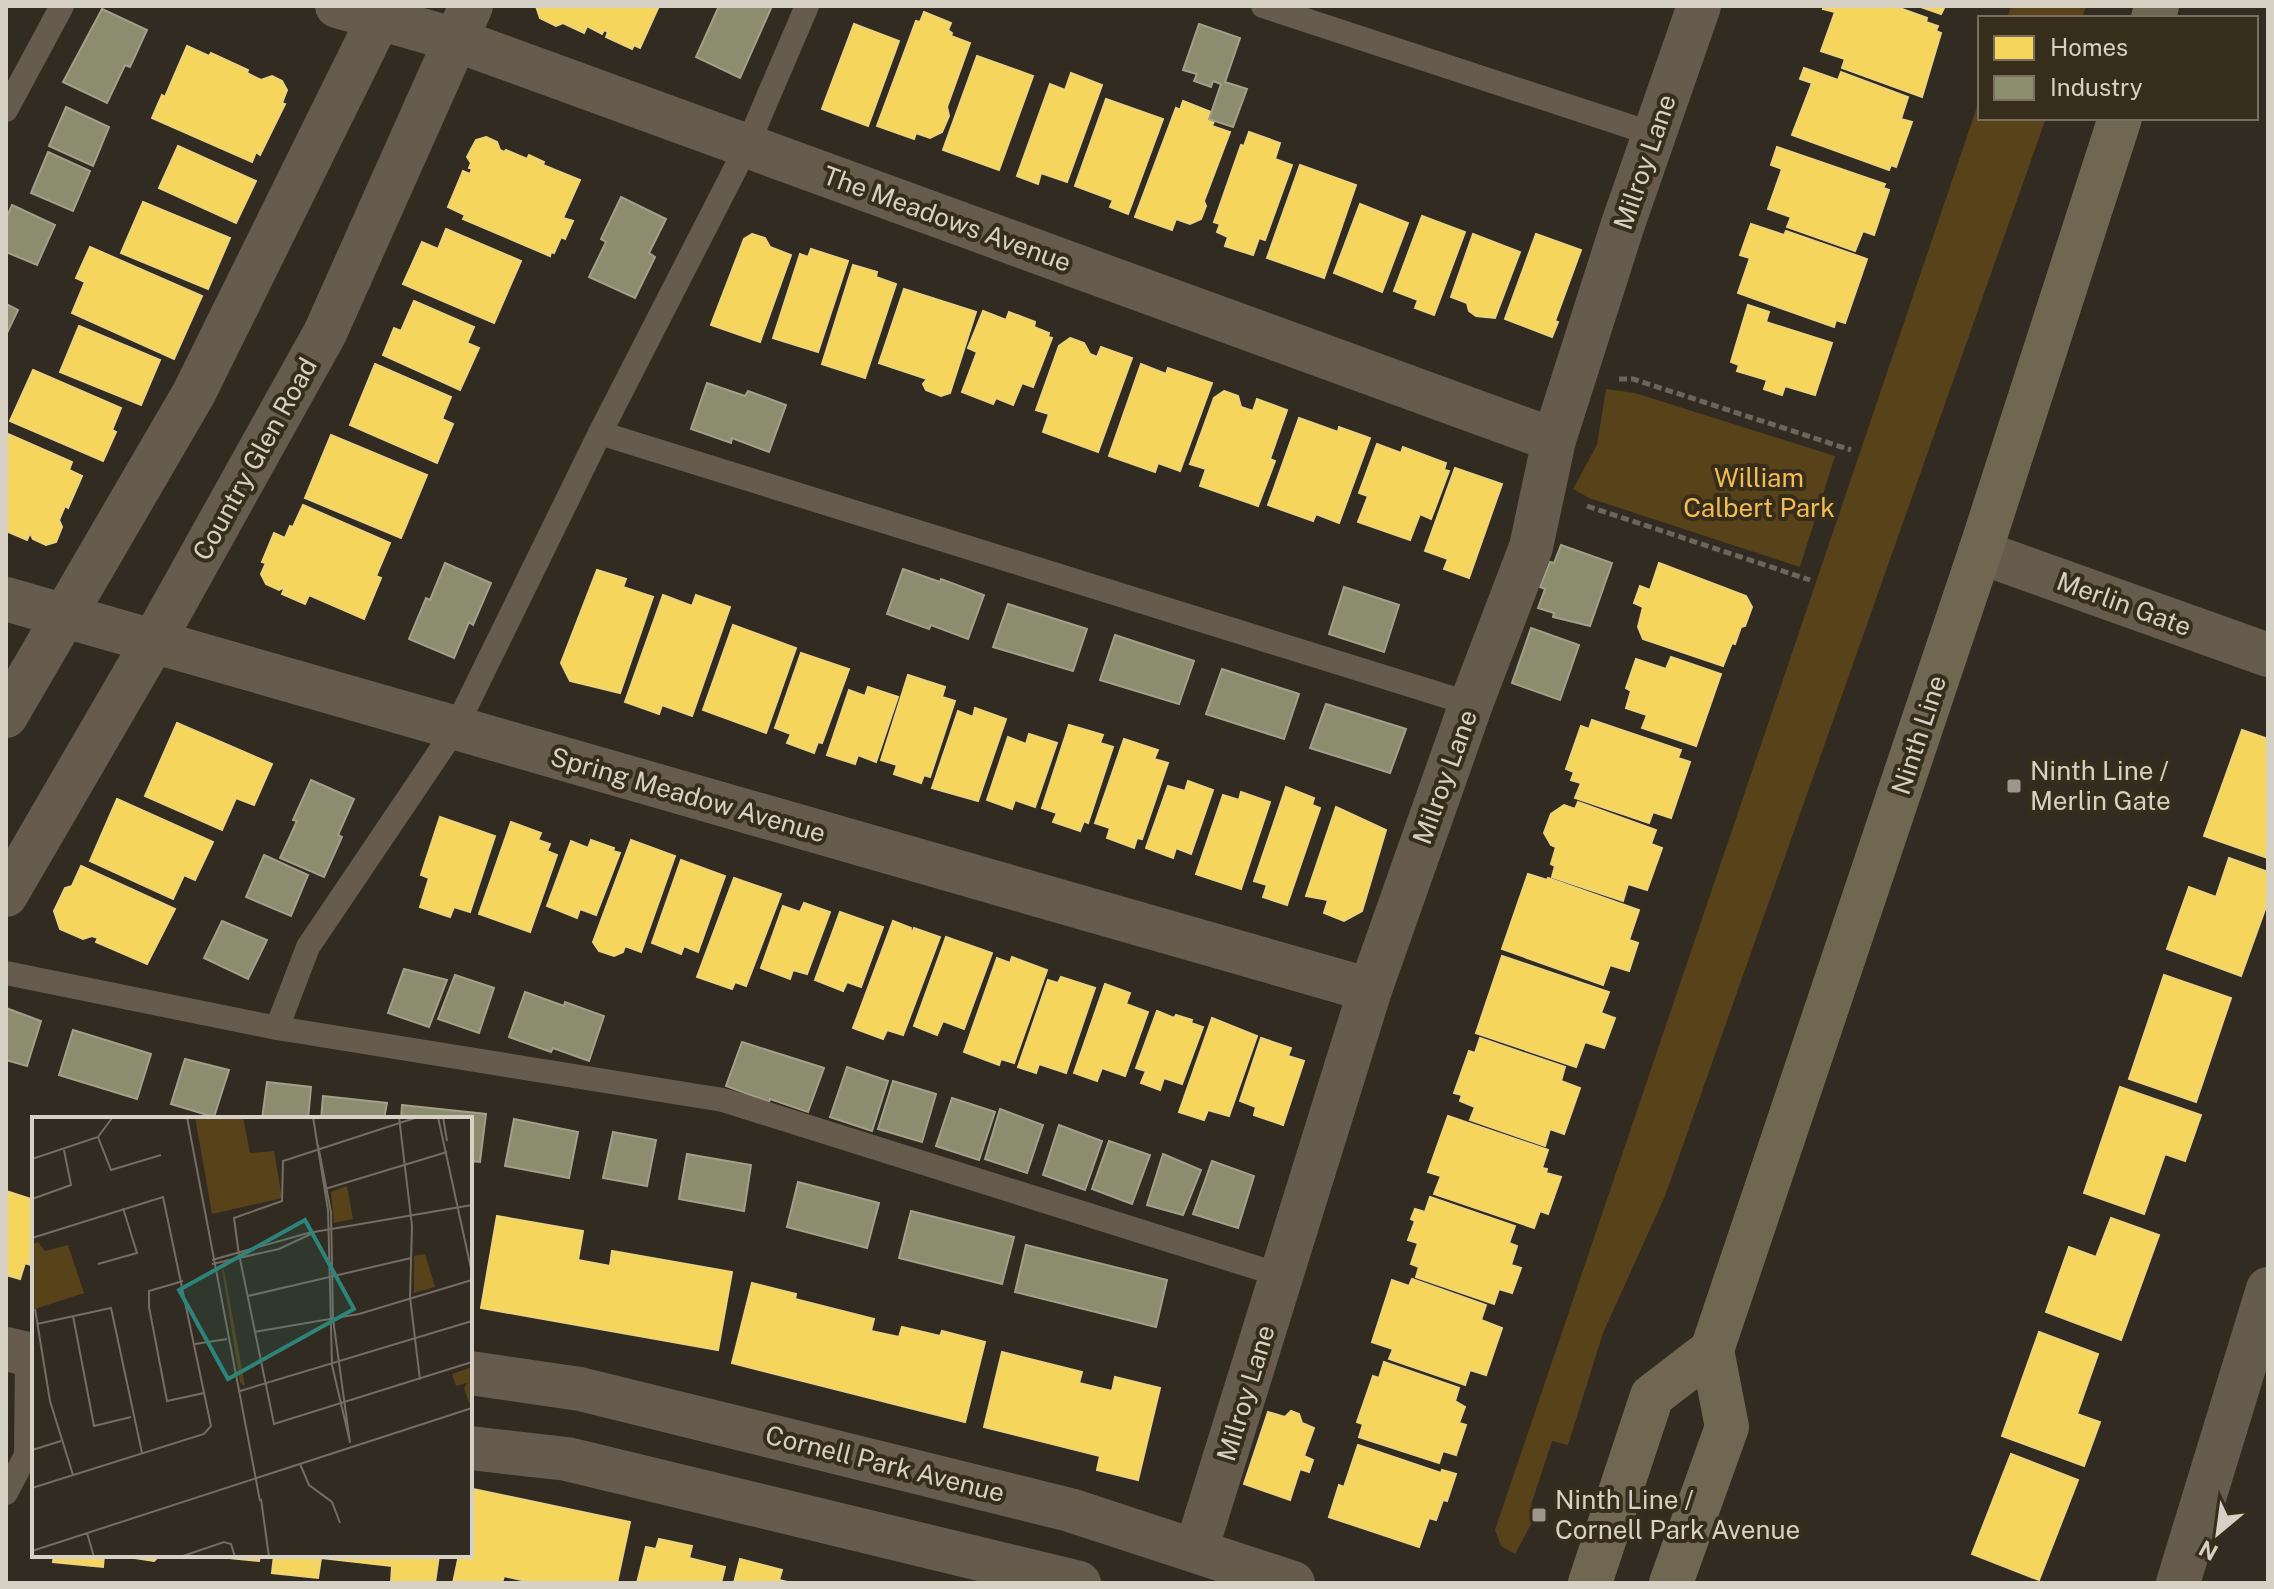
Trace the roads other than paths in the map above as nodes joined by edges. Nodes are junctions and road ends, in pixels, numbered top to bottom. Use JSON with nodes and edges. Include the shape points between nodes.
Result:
{"nodes":[{"id":1,"x":62,"y":6,"type":"edge"},
{"id":2,"x":337,"y":6,"type":"edge"},
{"id":3,"x":807,"y":6,"type":"edge"},
{"id":4,"x":1263,"y":6,"type":"edge"},
{"id":5,"x":1699,"y":6,"type":"edge"},
{"id":6,"x":382,"y":13,"type":"edge"},
{"id":7,"x":463,"y":23,"type":"edge"},
{"id":8,"x":6,"y":110,"type":"edge"},
{"id":9,"x":2119,"y":120,"type":"edge"},
{"id":10,"x":1656,"y":135,"type":"junction"},
{"id":11,"x":747,"y":146,"type":"junction"},
{"id":12,"x":600,"y":433,"type":"junction"},
{"id":13,"x":1554,"y":440,"type":"junction"},
{"id":14,"x":1980,"y":552,"type":"junction"},
{"id":15,"x":6,"y":599,"type":"edge"},
{"id":16,"x":65,"y":615,"type":"junction"},
{"id":17,"x":153,"y":642,"type":"junction"},
{"id":18,"x":2268,"y":655,"type":"edge"},
{"id":19,"x":1471,"y":704,"type":"junction"},
{"id":20,"x":6,"y":716,"type":"edge"},
{"id":21,"x":455,"y":729,"type":"junction"},
{"id":22,"x":6,"y":895,"type":"edge"},
{"id":23,"x":6,"y":973,"type":"edge"},
{"id":24,"x":1370,"y":990,"type":"junction"},
{"id":25,"x":277,"y":1028,"type":"junction"},
{"id":26,"x":1283,"y":1276,"type":"junction"},
{"id":27,"x":2268,"y":1289,"type":"edge"},
{"id":28,"x":1712,"y":1350,"type":"junction"},
{"id":29,"x":25,"y":1354,"type":"edge"},
{"id":30,"x":472,"y":1373,"type":"edge"},
{"id":31,"x":472,"y":1448,"type":"edge"},
{"id":32,"x":6,"y":1493,"type":"edge"},
{"id":33,"x":1196,"y":1550,"type":"junction"},
{"id":34,"x":1079,"y":1583,"type":"edge"},
{"id":35,"x":1293,"y":1583,"type":"edge"},
{"id":36,"x":1590,"y":1583,"type":"edge"},
{"id":37,"x":1671,"y":1583,"type":"edge"},
{"id":38,"x":2178,"y":1583,"type":"edge"}],
"edges":[{"from":1,"to":8,"type":"lane"},
{"from":2,"to":6,"type":"street","name":"The Meadows Avenue"},
{"from":3,"to":11,"type":"lane"},
{"from":4,"to":10,"type":"lane"},
{"from":5,"to":10,"type":"street","name":"Milroy Lane"},
{"from":6,"to":7,"type":"street","name":"The Meadows Avenue"},
{"from":6,"to":16,"type":"street","via":[[194,393]]},
{"from":7,"to":11,"type":"street","name":"The Meadows Avenue"},
{"from":7,"to":17,"type":"street","name":"Country Glen Road","via":[[325,333]]},
{"from":9,"to":14,"type":"main road","name":"Ninth Line"},
{"from":10,"to":13,"type":"street","name":"Milroy Lane"},
{"from":11,"to":12,"type":"lane"},
{"from":11,"to":13,"type":"street","name":"The Meadows Avenue"},
{"from":12,"to":19,"type":"lane"},
{"from":12,"to":21,"type":"lane"},
{"from":13,"to":19,"type":"street","name":"Milroy Lane","via":[[1531,547]]},
{"from":14,"to":18,"type":"street","name":"Merlin Gate"},
{"from":14,"to":28,"type":"main road","name":"Ninth Line"},
{"from":15,"to":16,"type":"street","name":"Spring Meadow Avenue"},
{"from":16,"to":17,"type":"street","name":"Spring Meadow Avenue"},
{"from":16,"to":20,"type":"street"},
{"from":17,"to":21,"type":"street","name":"Spring Meadow Avenue"},
{"from":17,"to":22,"type":"street","name":"Country Glen Road"},
{"from":19,"to":24,"type":"street","name":"Milroy Lane"},
{"from":21,"to":24,"type":"street","name":"Spring Meadow Avenue"},
{"from":21,"to":25,"type":"lane","via":[[308,947]]},
{"from":23,"to":25,"type":"lane"},
{"from":24,"to":26,"type":"street","name":"Milroy Lane"},
{"from":25,"to":26,"type":"lane","via":[[723,1100]]},
{"from":26,"to":33,"type":"street","name":"Milroy Lane"},
{"from":27,"to":38,"type":"street"},
{"from":28,"to":36,"type":"main road","via":[[1652,1396]]},
{"from":28,"to":37,"type":"main road","name":"Ninth Line","via":[[1727,1427]]},
{"from":29,"to":32,"type":"lane","via":[[26,1455]]},
{"from":30,"to":33,"type":"street","name":"Cornell Park Avenue","via":[[580,1389],[1070,1510]]},
{"from":31,"to":34,"type":"street","via":[[567,1459]]},
{"from":33,"to":35,"type":"street","name":"Cornell Park Avenue"}]}
